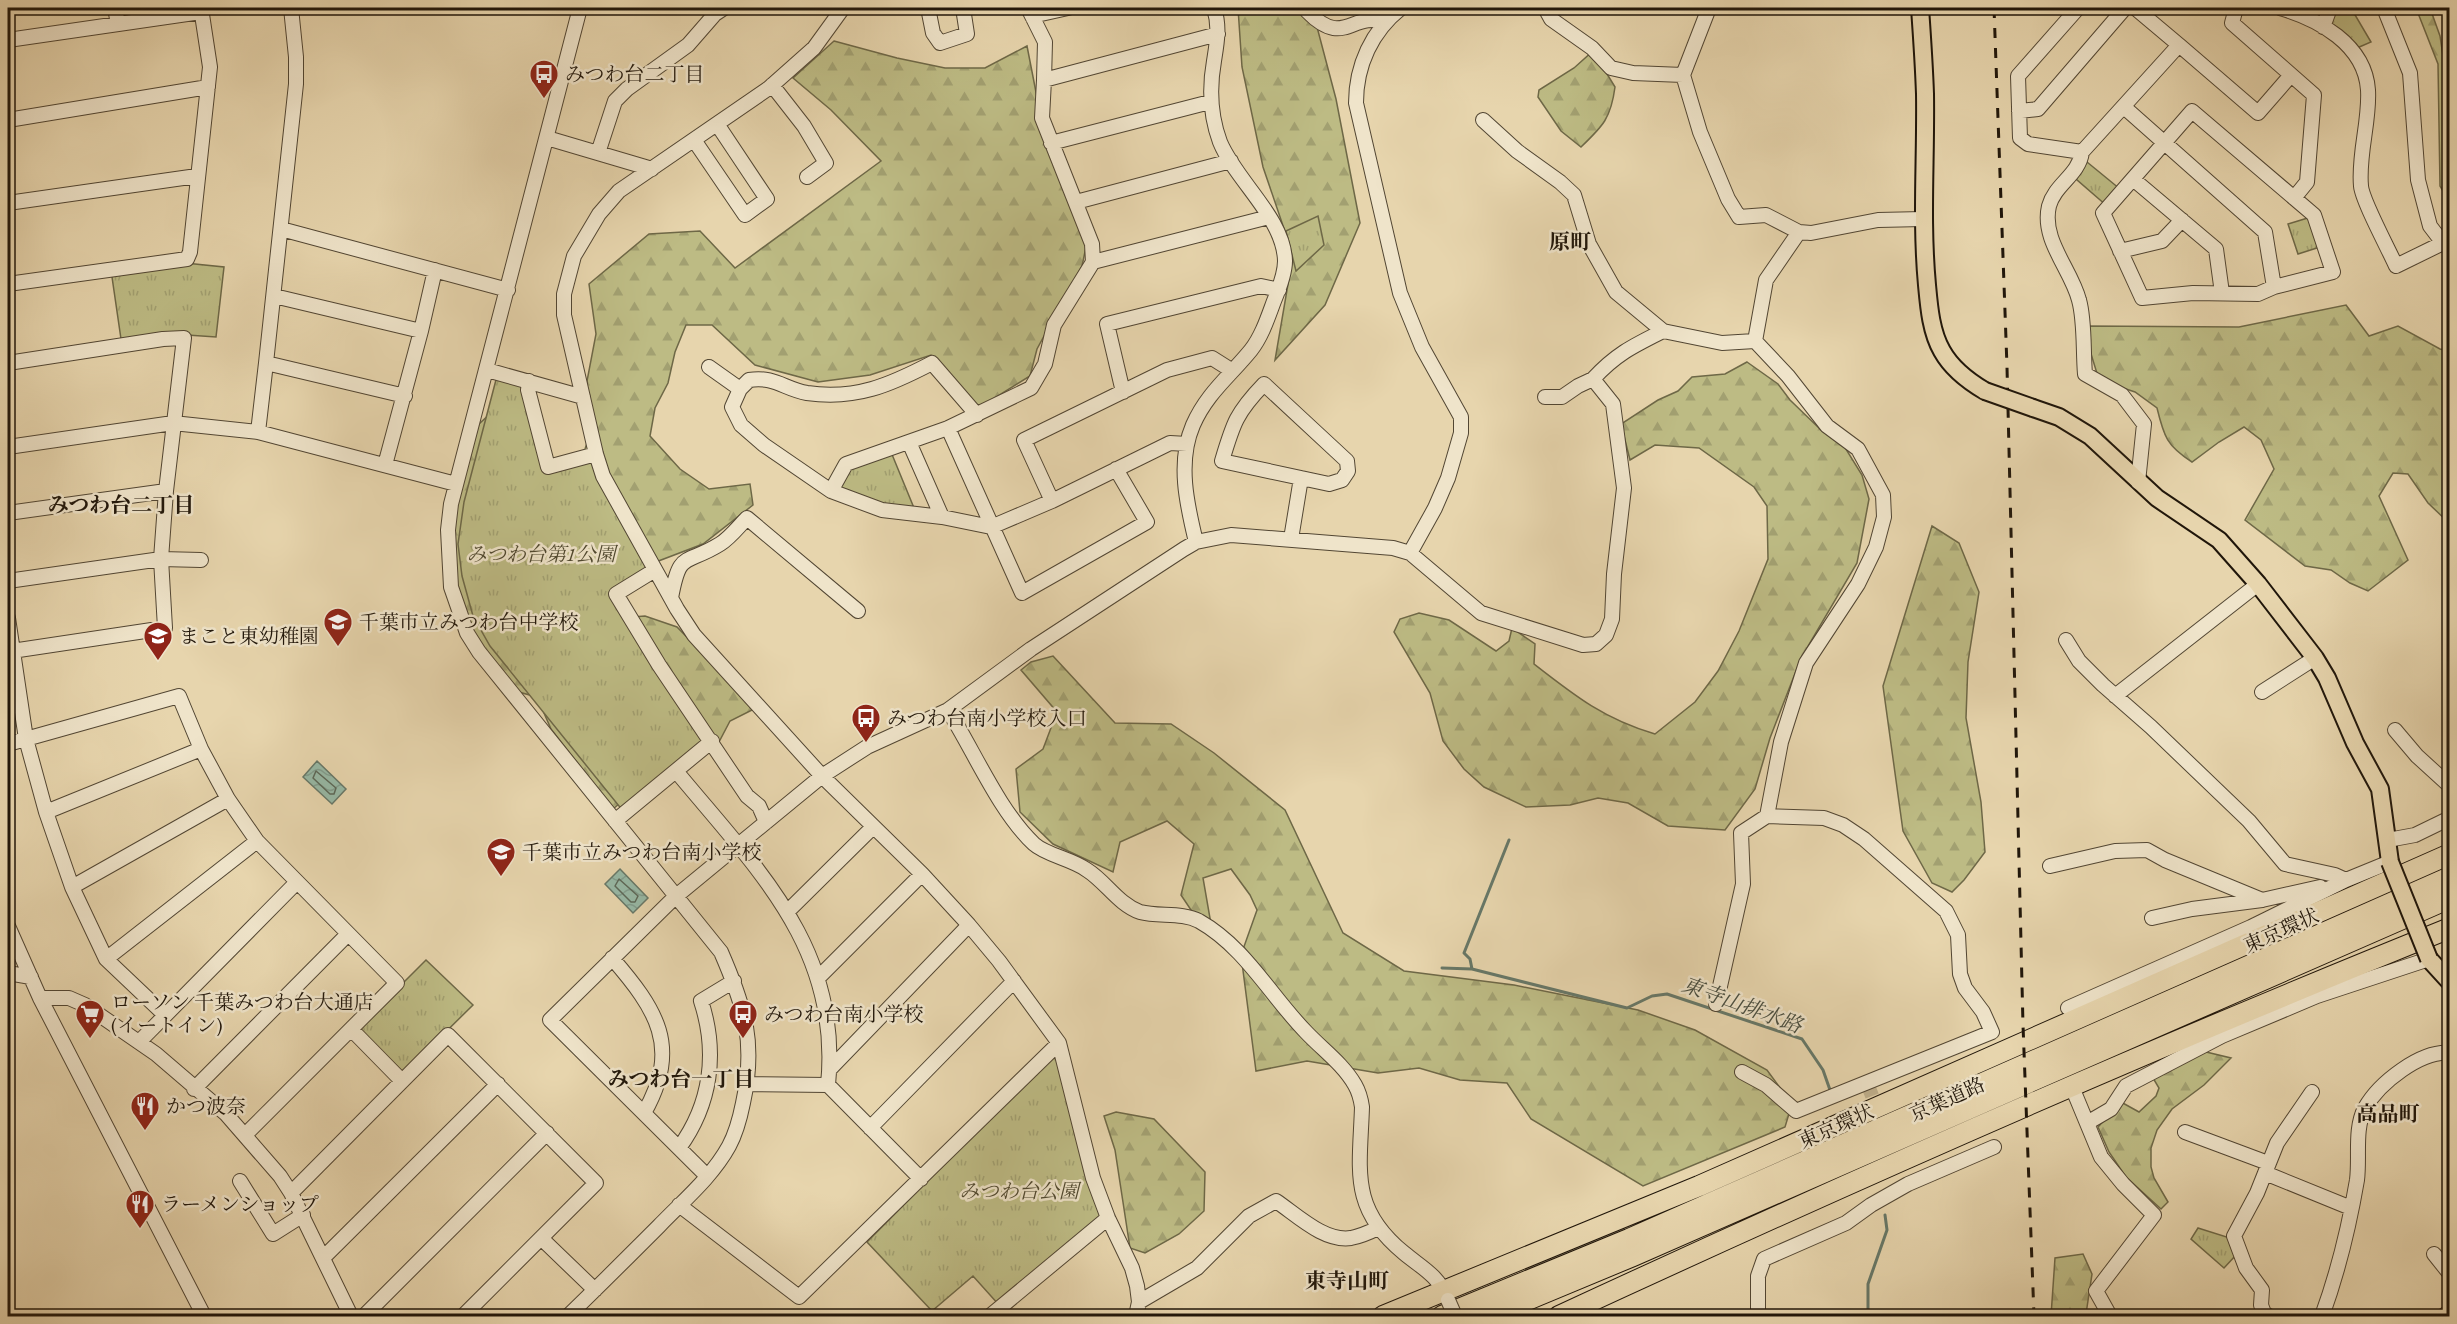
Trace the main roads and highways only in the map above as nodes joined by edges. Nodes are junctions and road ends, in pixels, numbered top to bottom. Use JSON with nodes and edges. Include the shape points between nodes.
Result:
{"nodes":[{"id":1,"x":1920,"y":8,"type":"edge"},
{"id":2,"x":2450,"y":854,"type":"edge"},
{"id":3,"x":2450,"y":877,"type":"edge"},
{"id":4,"x":2450,"y":898,"type":"edge"},
{"id":5,"x":2450,"y":928,"type":"edge"},
{"id":6,"x":2450,"y":982,"type":"edge"},
{"id":7,"x":1445,"y":1302,"type":"edge"},
{"id":8,"x":1383,"y":1317,"type":"edge"},
{"id":9,"x":1490,"y":1317,"type":"edge"},
{"id":10,"x":1559,"y":1317,"type":"edge"}],
"edges":[{"from":1,"to":6,"type":"main road","bridge":true,"via":[[1925,93],[1926,271],[1933,328],[1942,351],[1953,367],[1985,391],[2076,426],[2090,436],[2157,498],[2219,540],[2258,584],[2315,658],[2380,789],[2390,862],[2428,959]]},
{"from":2,"to":7,"type":"highway","name":"東京環状"},
{"from":3,"to":7,"type":"highway","name":"京葉道路","via":[[1629,1239]]},
{"from":4,"to":9,"type":"highway","name":"京葉道路"},
{"from":5,"to":10,"type":"highway","via":[[2072,1087]]},
{"from":7,"to":8,"type":"highway","name":"東京環状"}]}
